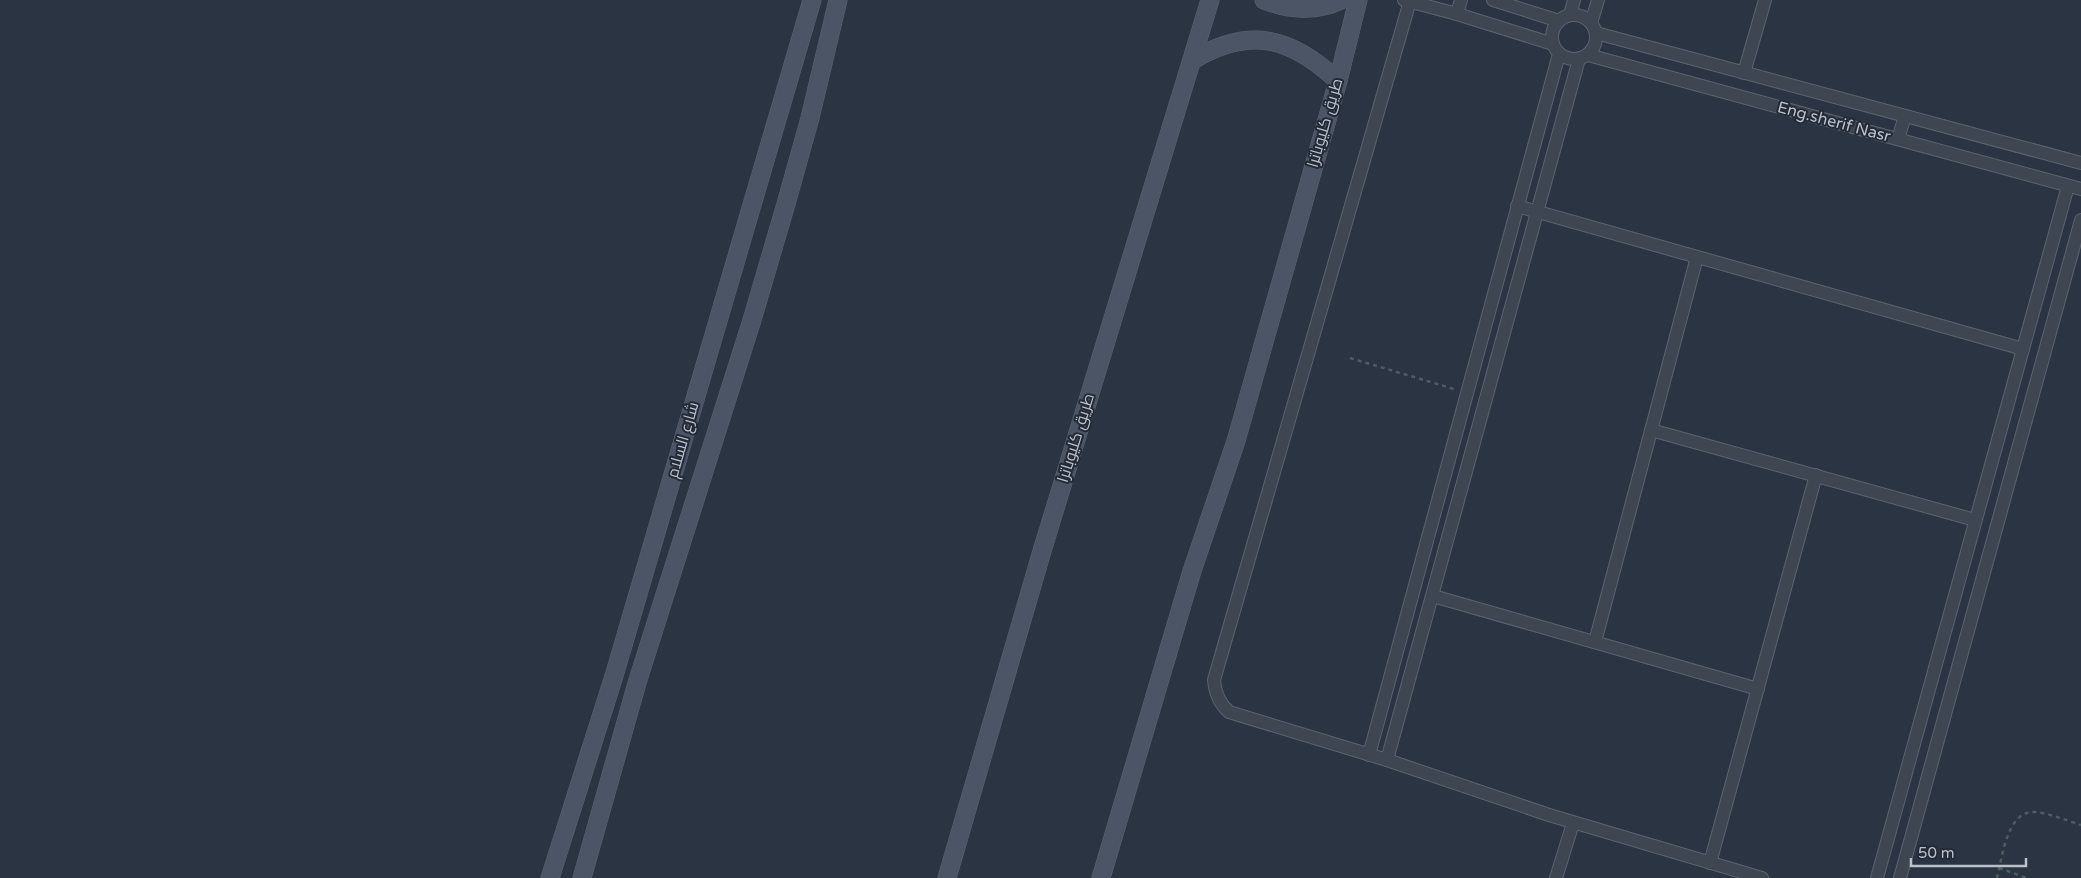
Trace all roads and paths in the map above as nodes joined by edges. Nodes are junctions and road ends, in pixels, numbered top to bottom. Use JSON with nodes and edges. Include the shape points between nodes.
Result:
{"nodes":[{"id":1,"x":812,"y":0,"type":"edge"},
{"id":2,"x":838,"y":0,"type":"edge"},
{"id":3,"x":1210,"y":0,"type":"edge"},
{"id":4,"x":1264,"y":0,"type":"edge"},
{"id":5,"x":1341,"y":0,"type":"edge"},
{"id":6,"x":1358,"y":0,"type":"edge"},
{"id":7,"x":1461,"y":0,"type":"edge"},
{"id":8,"x":1493,"y":0,"type":"edge"},
{"id":9,"x":1574,"y":0,"type":"edge"},
{"id":10,"x":1598,"y":0,"type":"edge"},
{"id":11,"x":1766,"y":0,"type":"edge"},
{"id":12,"x":1407,"y":1,"type":"edge"},
{"id":13,"x":1457,"y":14,"type":"junction"},
{"id":14,"x":1564,"y":18,"type":"junction"},
{"id":15,"x":1594,"y":28,"type":"junction"},
{"id":16,"x":1556,"y":49,"type":"junction"},
{"id":17,"x":1584,"y":57,"type":"junction"},
{"id":18,"x":1193,"y":60,"type":"junction"},
{"id":19,"x":1744,"y":73,"type":"junction"},
{"id":20,"x":1338,"y":81,"type":"junction"},
{"id":21,"x":1904,"y":116,"type":"junction"},
{"id":22,"x":1898,"y":139,"type":"junction"},
{"id":23,"x":2081,"y":163,"type":"edge"},
{"id":24,"x":2068,"y":186,"type":"junction"},
{"id":25,"x":2081,"y":189,"type":"edge"},
{"id":26,"x":1517,"y":206,"type":"junction"},
{"id":27,"x":1536,"y":212,"type":"junction"},
{"id":28,"x":2081,"y":220,"type":"edge"},
{"id":29,"x":1697,"y":257,"type":"junction"},
{"id":30,"x":2023,"y":350,"type":"junction"},
{"id":31,"x":1350,"y":358,"type":"dead end"},
{"id":32,"x":1467,"y":393,"type":"junction"},
{"id":33,"x":1651,"y":430,"type":"junction"},
{"id":34,"x":1816,"y":475,"type":"junction"},
{"id":35,"x":1975,"y":520,"type":"junction"},
{"id":36,"x":1433,"y":596,"type":"junction"},
{"id":37,"x":1408,"y":610,"type":"junction"},
{"id":38,"x":1427,"y":617,"type":"junction"},
{"id":39,"x":1595,"y":642,"type":"junction"},
{"id":40,"x":614,"y":676,"type":"junction"},
{"id":41,"x":637,"y":682,"type":"junction"},
{"id":42,"x":1758,"y":688,"type":"junction"},
{"id":43,"x":1369,"y":754,"type":"junction"},
{"id":44,"x":1387,"y":760,"type":"junction"},
{"id":45,"x":1573,"y":823,"type":"junction"},
{"id":46,"x":2081,"y":825,"type":"edge"},
{"id":47,"x":1710,"y":863,"type":"junction"},
{"id":48,"x":1999,"y":868,"type":"junction"},
{"id":49,"x":550,"y":878,"type":"edge"},
{"id":50,"x":582,"y":878,"type":"edge"},
{"id":51,"x":947,"y":878,"type":"edge"},
{"id":52,"x":1101,"y":878,"type":"edge"},
{"id":53,"x":1556,"y":878,"type":"edge"},
{"id":54,"x":1762,"y":878,"type":"edge"},
{"id":55,"x":1877,"y":878,"type":"edge"},
{"id":56,"x":1900,"y":878,"type":"edge"},
{"id":57,"x":1997,"y":878,"type":"edge"},
{"id":58,"x":2027,"y":878,"type":"edge"}],
"edges":[{"from":1,"to":40,"type":"main road","name":"شارع السلام"},
{"from":2,"to":41,"type":"main road","name":"شارع السلام","via":[[786,204]]},
{"from":3,"to":18,"type":"main road","name":"طريق كليوباترا"},
{"from":4,"to":5,"type":"main road","via":[[1298,8],[1324,6]]},
{"from":6,"to":20,"type":"main road","name":"طريق كليوباترا"},
{"from":7,"to":13,"type":"street"},
{"from":8,"to":14,"type":"street"},
{"from":9,"to":14,"type":"street"},
{"from":10,"to":15,"type":"street"},
{"from":11,"to":19,"type":"street"},
{"from":12,"to":13,"type":"street"},
{"from":12,"to":43,"type":"street","via":[[1214,680],[1218,699],[1229,712]]},
{"from":13,"to":16,"type":"street"},
{"from":14,"to":15,"type":"street","via":[[1579,15]]},
{"from":14,"to":16,"type":"street","via":[[1552,31]]},
{"from":15,"to":17,"type":"street","via":[[1594,48]]},
{"from":15,"to":19,"type":"street"},
{"from":16,"to":17,"type":"street","via":[[1571,60]]},
{"from":16,"to":26,"type":"street"},
{"from":17,"to":22,"type":"street","name":"Eng.sherif Nasr"},
{"from":17,"to":27,"type":"street"},
{"from":18,"to":20,"type":"main road","via":[[1230,43],[1260,39],[1290,48],[1325,69]]},
{"from":18,"to":51,"type":"main road","name":"طريق كليوباترا","via":[[1042,551]]},
{"from":19,"to":21,"type":"street"},
{"from":20,"to":52,"type":"main road","name":"طريق كليوباترا","via":[[1236,441],[1184,598]]},
{"from":21,"to":22,"type":"street"},
{"from":21,"to":23,"type":"street"},
{"from":22,"to":24,"type":"street","name":"Eng.sherif Nasr"},
{"from":24,"to":25,"type":"street","name":"Eng.sherif Nasr"},
{"from":24,"to":30,"type":"street"},
{"from":26,"to":27,"type":"street"},
{"from":26,"to":32,"type":"street"},
{"from":27,"to":29,"type":"street"},
{"from":27,"to":36,"type":"street"},
{"from":28,"to":56,"type":"street"},
{"from":29,"to":30,"type":"street"},
{"from":29,"to":33,"type":"street"},
{"from":30,"to":35,"type":"street"},
{"from":31,"to":32,"type":"path"},
{"from":32,"to":37,"type":"street"},
{"from":33,"to":34,"type":"street"},
{"from":33,"to":39,"type":"street"},
{"from":34,"to":35,"type":"street"},
{"from":34,"to":42,"type":"street"},
{"from":35,"to":55,"type":"street"},
{"from":36,"to":38,"type":"street"},
{"from":36,"to":39,"type":"street"},
{"from":37,"to":38,"type":"street"},
{"from":37,"to":43,"type":"street"},
{"from":38,"to":44,"type":"street"},
{"from":39,"to":42,"type":"street"},
{"from":40,"to":41,"type":"main road"},
{"from":40,"to":49,"type":"main road","name":"شارع السلام"},
{"from":41,"to":50,"type":"main road","name":"شارع السلام"},
{"from":42,"to":47,"type":"street"},
{"from":43,"to":44,"type":"street"},
{"from":44,"to":45,"type":"street"},
{"from":45,"to":47,"type":"street"},
{"from":45,"to":53,"type":"street"},
{"from":46,"to":48,"type":"path","via":[[2035,812],[2023,814],[2009,831]]},
{"from":47,"to":54,"type":"street"},
{"from":48,"to":57,"type":"path"},
{"from":48,"to":58,"type":"path"}]}
